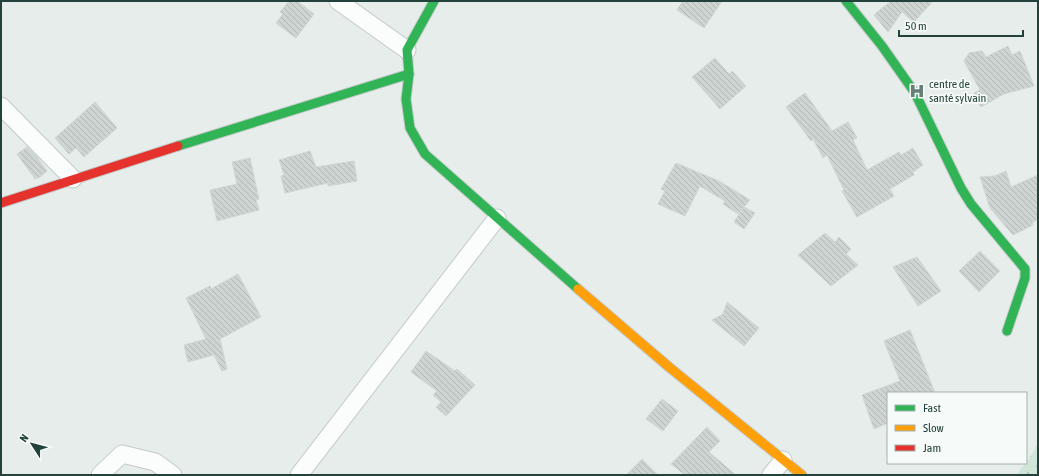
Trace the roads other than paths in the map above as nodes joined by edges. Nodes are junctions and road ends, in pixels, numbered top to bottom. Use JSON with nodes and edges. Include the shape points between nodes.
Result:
{"nodes":[{"id":1,"x":338,"y":1,"type":"edge"},
{"id":2,"x":434,"y":1,"type":"edge"},
{"id":3,"x":846,"y":1,"type":"edge"},
{"id":4,"x":407,"y":50,"type":"junction"},
{"id":5,"x":409,"y":74,"type":"junction"},
{"id":6,"x":1,"y":106,"type":"edge"},
{"id":7,"x":73,"y":179,"type":"junction"},
{"id":8,"x":1,"y":203,"type":"edge"},
{"id":9,"x":497,"y":218,"type":"junction"},
{"id":10,"x":1006,"y":331,"type":"dead end"},
{"id":11,"x":783,"y":460,"type":"junction"},
{"id":12,"x":100,"y":475,"type":"edge"},
{"id":13,"x":173,"y":475,"type":"edge"},
{"id":14,"x":299,"y":475,"type":"edge"},
{"id":15,"x":772,"y":475,"type":"edge"},
{"id":16,"x":802,"y":475,"type":"edge"}],
"edges":[{"from":1,"to":4,"type":"street"},
{"from":2,"to":4,"type":"street"},
{"from":3,"to":10,"type":"street","via":[[881,42],[906,79],[971,204],[1025,268],[1025,278]]},
{"from":4,"to":5,"type":"street"},
{"from":5,"to":7,"type":"street"},
{"from":5,"to":9,"type":"street","via":[[406,99],[410,128],[425,154]]},
{"from":6,"to":7,"type":"street"},
{"from":7,"to":8,"type":"street"},
{"from":9,"to":11,"type":"street","via":[[669,367]]},
{"from":9,"to":14,"type":"street"},
{"from":11,"to":15,"type":"street"},
{"from":11,"to":16,"type":"street"},
{"from":12,"to":13,"type":"street","via":[[122,454],[155,462]]}]}
